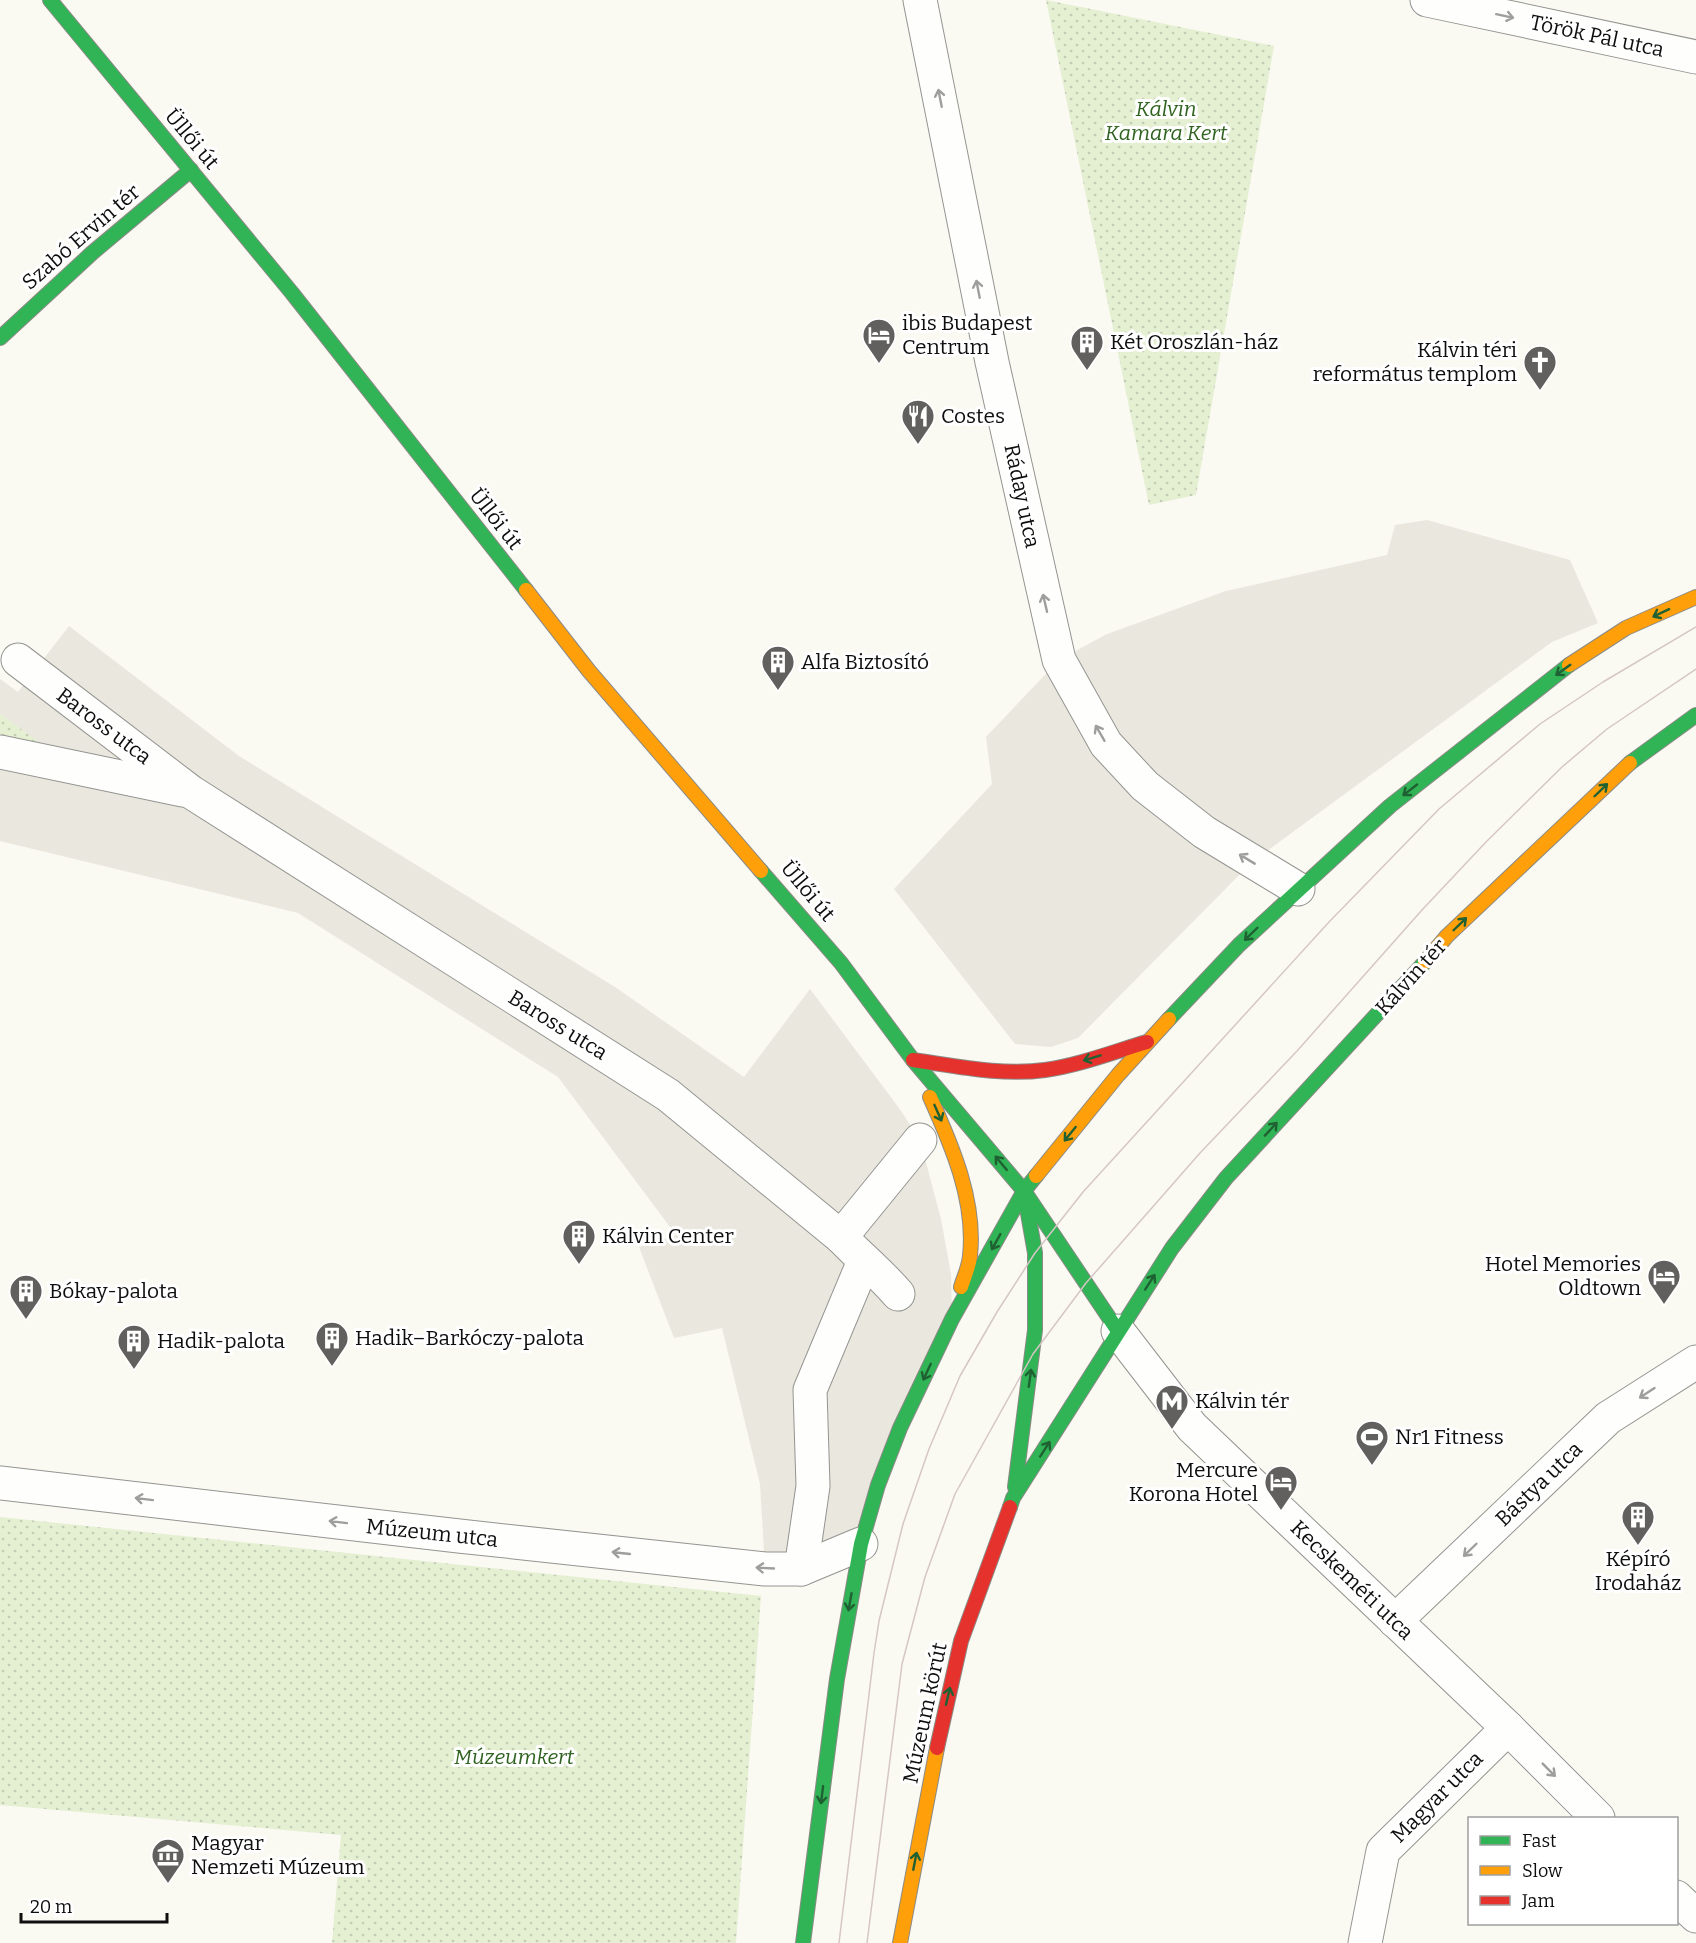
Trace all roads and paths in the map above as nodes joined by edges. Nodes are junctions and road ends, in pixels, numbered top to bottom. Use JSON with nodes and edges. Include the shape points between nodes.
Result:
{"nodes":[{"id":1,"x":50,"y":0,"type":"edge"},
{"id":2,"x":920,"y":0,"type":"edge"},
{"id":3,"x":1427,"y":0,"type":"edge"},
{"id":4,"x":1696,"y":57,"type":"edge"},
{"id":5,"x":191,"y":170,"type":"junction"},
{"id":6,"x":0,"y":338,"type":"edge"},
{"id":7,"x":1696,"y":597,"type":"edge"},
{"id":8,"x":18,"y":660,"type":"dead end"},
{"id":9,"x":1696,"y":715,"type":"edge"},
{"id":10,"x":0,"y":752,"type":"edge"},
{"id":11,"x":191,"y":792,"type":"junction"},
{"id":12,"x":1298,"y":889,"type":"junction"},
{"id":13,"x":1148,"y":1041,"type":"junction"},
{"id":14,"x":913,"y":1060,"type":"junction"},
{"id":15,"x":920,"y":1140,"type":"dead end"},
{"id":16,"x":1024,"y":1191,"type":"junction"},
{"id":17,"x":841,"y":1237,"type":"junction"},
{"id":18,"x":864,"y":1261,"type":"junction"},
{"id":19,"x":898,"y":1294,"type":"dead end"},
{"id":20,"x":952,"y":1319,"type":"junction"},
{"id":21,"x":1118,"y":1331,"type":"junction"},
{"id":22,"x":1696,"y":1362,"type":"edge"},
{"id":23,"x":0,"y":1483,"type":"edge"},
{"id":24,"x":1013,"y":1498,"type":"junction"},
{"id":25,"x":861,"y":1544,"type":"junction"},
{"id":26,"x":801,"y":1569,"type":"junction"},
{"id":27,"x":1395,"y":1621,"type":"junction"},
{"id":28,"x":1508,"y":1728,"type":"junction"},
{"id":29,"x":1597,"y":1817,"type":"edge"},
{"id":30,"x":1678,"y":1898,"type":"edge"},
{"id":31,"x":1696,"y":1916,"type":"edge"},
{"id":32,"x":803,"y":1943,"type":"edge"},
{"id":33,"x":900,"y":1943,"type":"edge"},
{"id":34,"x":1365,"y":1943,"type":"edge"}],
"edges":[{"from":1,"to":5,"type":"main road","name":"Üllői út"},
{"from":12,"to":2,"type":"street","name":"Ráday utca","one_way":true,"via":[[1204,832],[1145,786],[1107,744],[1059,660],[992,362]]},
{"from":3,"to":4,"type":"street","name":"Török Pál utca","one_way":true},
{"from":5,"to":6,"type":"main road","name":"Szabó Ervin tér","via":[[92,253]]},
{"from":5,"to":14,"type":"main road","name":"Üllői út","via":[[292,292],[589,671],[841,963]]},
{"from":7,"to":12,"type":"main road","one_way":true,"via":[[1626,628],[1563,669],[1390,806]]},
{"from":8,"to":11,"type":"street","name":"Baross utca"},
{"from":21,"to":9,"type":"main road","name":"Kálvin tér","one_way":true,"via":[[1172,1248],[1226,1178],[1447,936],[1630,763]]},
{"from":10,"to":11,"type":"street","name":"Baross utca"},
{"from":11,"to":17,"type":"street","name":"Baross utca","via":[[668,1095]]},
{"from":12,"to":13,"type":"main road","one_way":true},
{"from":13,"to":14,"type":"main road","one_way":true,"via":[[1061,1067],[1025,1070],[989,1070]]},
{"from":13,"to":16,"type":"main road","one_way":true},
{"from":16,"to":14,"type":"main road","one_way":true},
{"from":14,"to":20,"type":"main road","one_way":true,"via":[[954,1151],[968,1208],[970,1256]]},
{"from":15,"to":17,"type":"street"},
{"from":16,"to":20,"type":"main road","one_way":true},
{"from":16,"to":21,"type":"main road"},
{"from":24,"to":16,"type":"main road","one_way":true,"via":[[1035,1330],[1035,1253]]},
{"from":17,"to":18,"type":"street","name":"Baross utca"},
{"from":18,"to":19,"type":"street","name":"Baross utca"},
{"from":18,"to":26,"type":"street","via":[[810,1390],[813,1486]]},
{"from":20,"to":25,"type":"main road","one_way":true,"via":[[900,1428]]},
{"from":24,"to":21,"type":"main road","name":"Kálvin tér","one_way":true},
{"from":21,"to":27,"type":"street","name":"Kecskeméti utca","via":[[1192,1427]]},
{"from":22,"to":27,"type":"street","name":"Bástya utca","one_way":true,"via":[[1608,1418]]},
{"from":26,"to":23,"type":"street","name":"Múzeum utca","one_way":true,"via":[[765,1569]]},
{"from":33,"to":24,"type":"main road","name":"Múzeum körút","one_way":true,"via":[[961,1641]]},
{"from":25,"to":26,"type":"street","name":"Múzeum utca"},
{"from":25,"to":32,"type":"main road","one_way":true,"via":[[837,1679]]},
{"from":27,"to":28,"type":"street","name":"Kecskeméti utca"},
{"from":28,"to":29,"type":"street","name":"Kecskeméti utca","one_way":true},
{"from":28,"to":34,"type":"street","name":"Magyar utca","via":[[1383,1851]]},
{"from":30,"to":31,"type":"street"}]}
